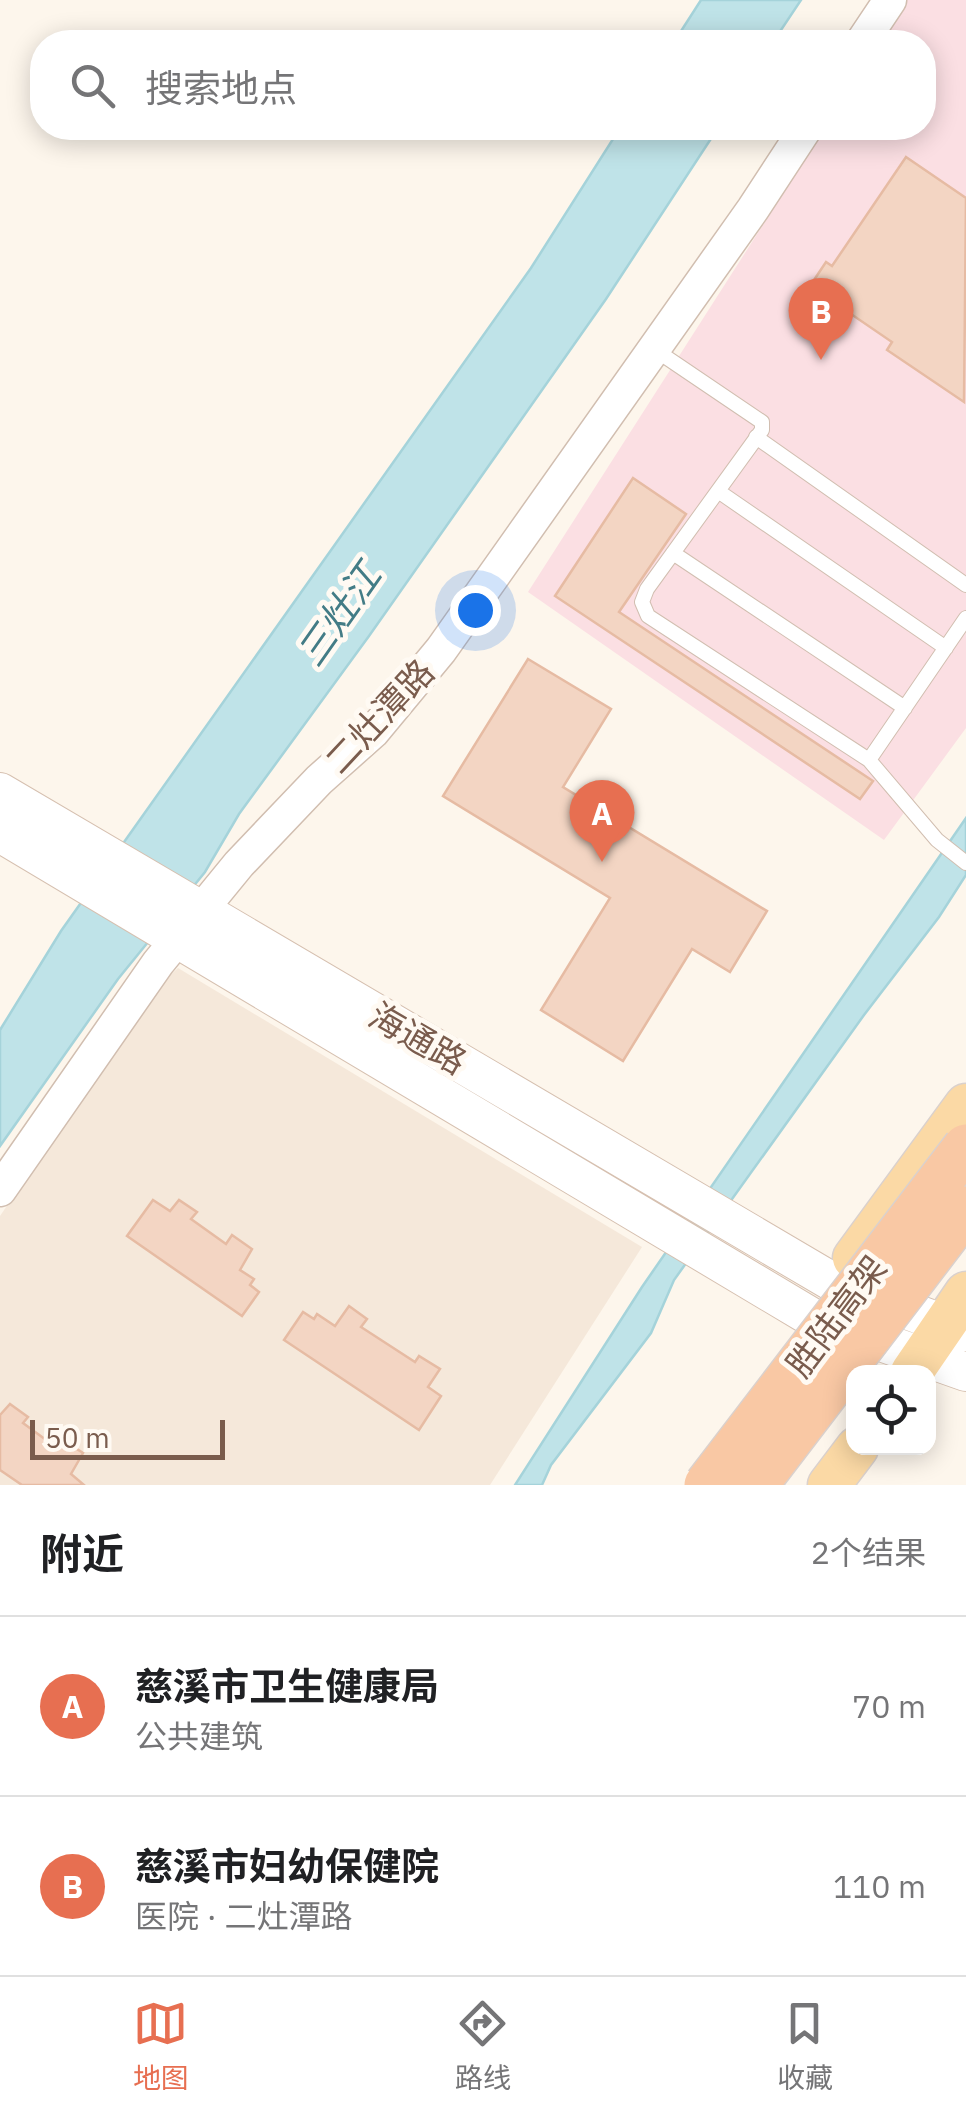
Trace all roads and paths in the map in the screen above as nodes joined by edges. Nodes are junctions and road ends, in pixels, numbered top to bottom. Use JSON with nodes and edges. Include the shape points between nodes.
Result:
{"nodes":[{"id":1,"x":890,"y":0,"type":"edge"},
{"id":2,"x":870,"y":30,"type":"edge"},
{"id":3,"x":798,"y":140,"type":"edge"},
{"id":4,"x":654,"y":349,"type":"junction"},
{"id":5,"x":756,"y":438,"type":"junction"},
{"id":6,"x":718,"y":490,"type":"junction"},
{"id":7,"x":674,"y":553,"type":"junction"},
{"id":8,"x":966,"y":585,"type":"edge"},
{"id":9,"x":966,"y":618,"type":"edge"},
{"id":10,"x":946,"y":648,"type":"junction"},
{"id":11,"x":905,"y":708,"type":"junction"},
{"id":12,"x":870,"y":760,"type":"junction"},
{"id":13,"x":0,"y":792,"type":"edge"},
{"id":14,"x":0,"y":834,"type":"edge"},
{"id":15,"x":966,"y":863,"type":"edge"},
{"id":16,"x":966,"y":1105,"type":"edge"},
{"id":17,"x":966,"y":1146,"type":"edge"},
{"id":18,"x":0,"y":1190,"type":"edge"},
{"id":19,"x":966,"y":1209,"type":"edge"},
{"id":20,"x":824,"y":1301,"type":"junction"},
{"id":21,"x":942,"y":1336,"type":"edge"},
{"id":22,"x":966,"y":1372,"type":"edge"},
{"id":23,"x":852,"y":1455,"type":"edge"},
{"id":24,"x":691,"y":1485,"type":"edge"},
{"id":25,"x":707,"y":1485,"type":"edge"},
{"id":26,"x":756,"y":1485,"type":"edge"},
{"id":27,"x":829,"y":1485,"type":"edge"}],
"edges":[{"from":1,"to":2,"type":"street"},
{"from":3,"to":4,"type":"street","name":"二灶潭路"},
{"from":4,"to":5,"type":"lane","via":[[762,422]]},
{"from":4,"to":18,"type":"street","name":"二灶潭路","via":[[441,650],[373,732],[239,864],[158,962]]},
{"from":5,"to":6,"type":"lane"},
{"from":5,"to":8,"type":"lane"},
{"from":6,"to":7,"type":"lane"},
{"from":6,"to":10,"type":"lane"},
{"from":7,"to":11,"type":"lane"},
{"from":7,"to":12,"type":"lane","via":[[642,602],[648,616]]},
{"from":9,"to":10,"type":"lane"},
{"from":10,"to":11,"type":"lane"},
{"from":11,"to":12,"type":"lane"},
{"from":12,"to":15,"type":"lane","via":[[937,840]]},
{"from":13,"to":20,"type":"main road","name":"海通路"},
{"from":14,"to":20,"type":"main road","name":"海通路"},
{"from":16,"to":20,"type":"main road"},
{"from":17,"to":25,"type":"highway","name":"胜陆高架","bridge":true},
{"from":19,"to":26,"type":"highway","name":"胜陆高架","bridge":true},
{"from":20,"to":21,"type":"main road"},
{"from":20,"to":24,"type":"main road"},
{"from":21,"to":22,"type":"main road"},
{"from":23,"to":27,"type":"main road"}]}
